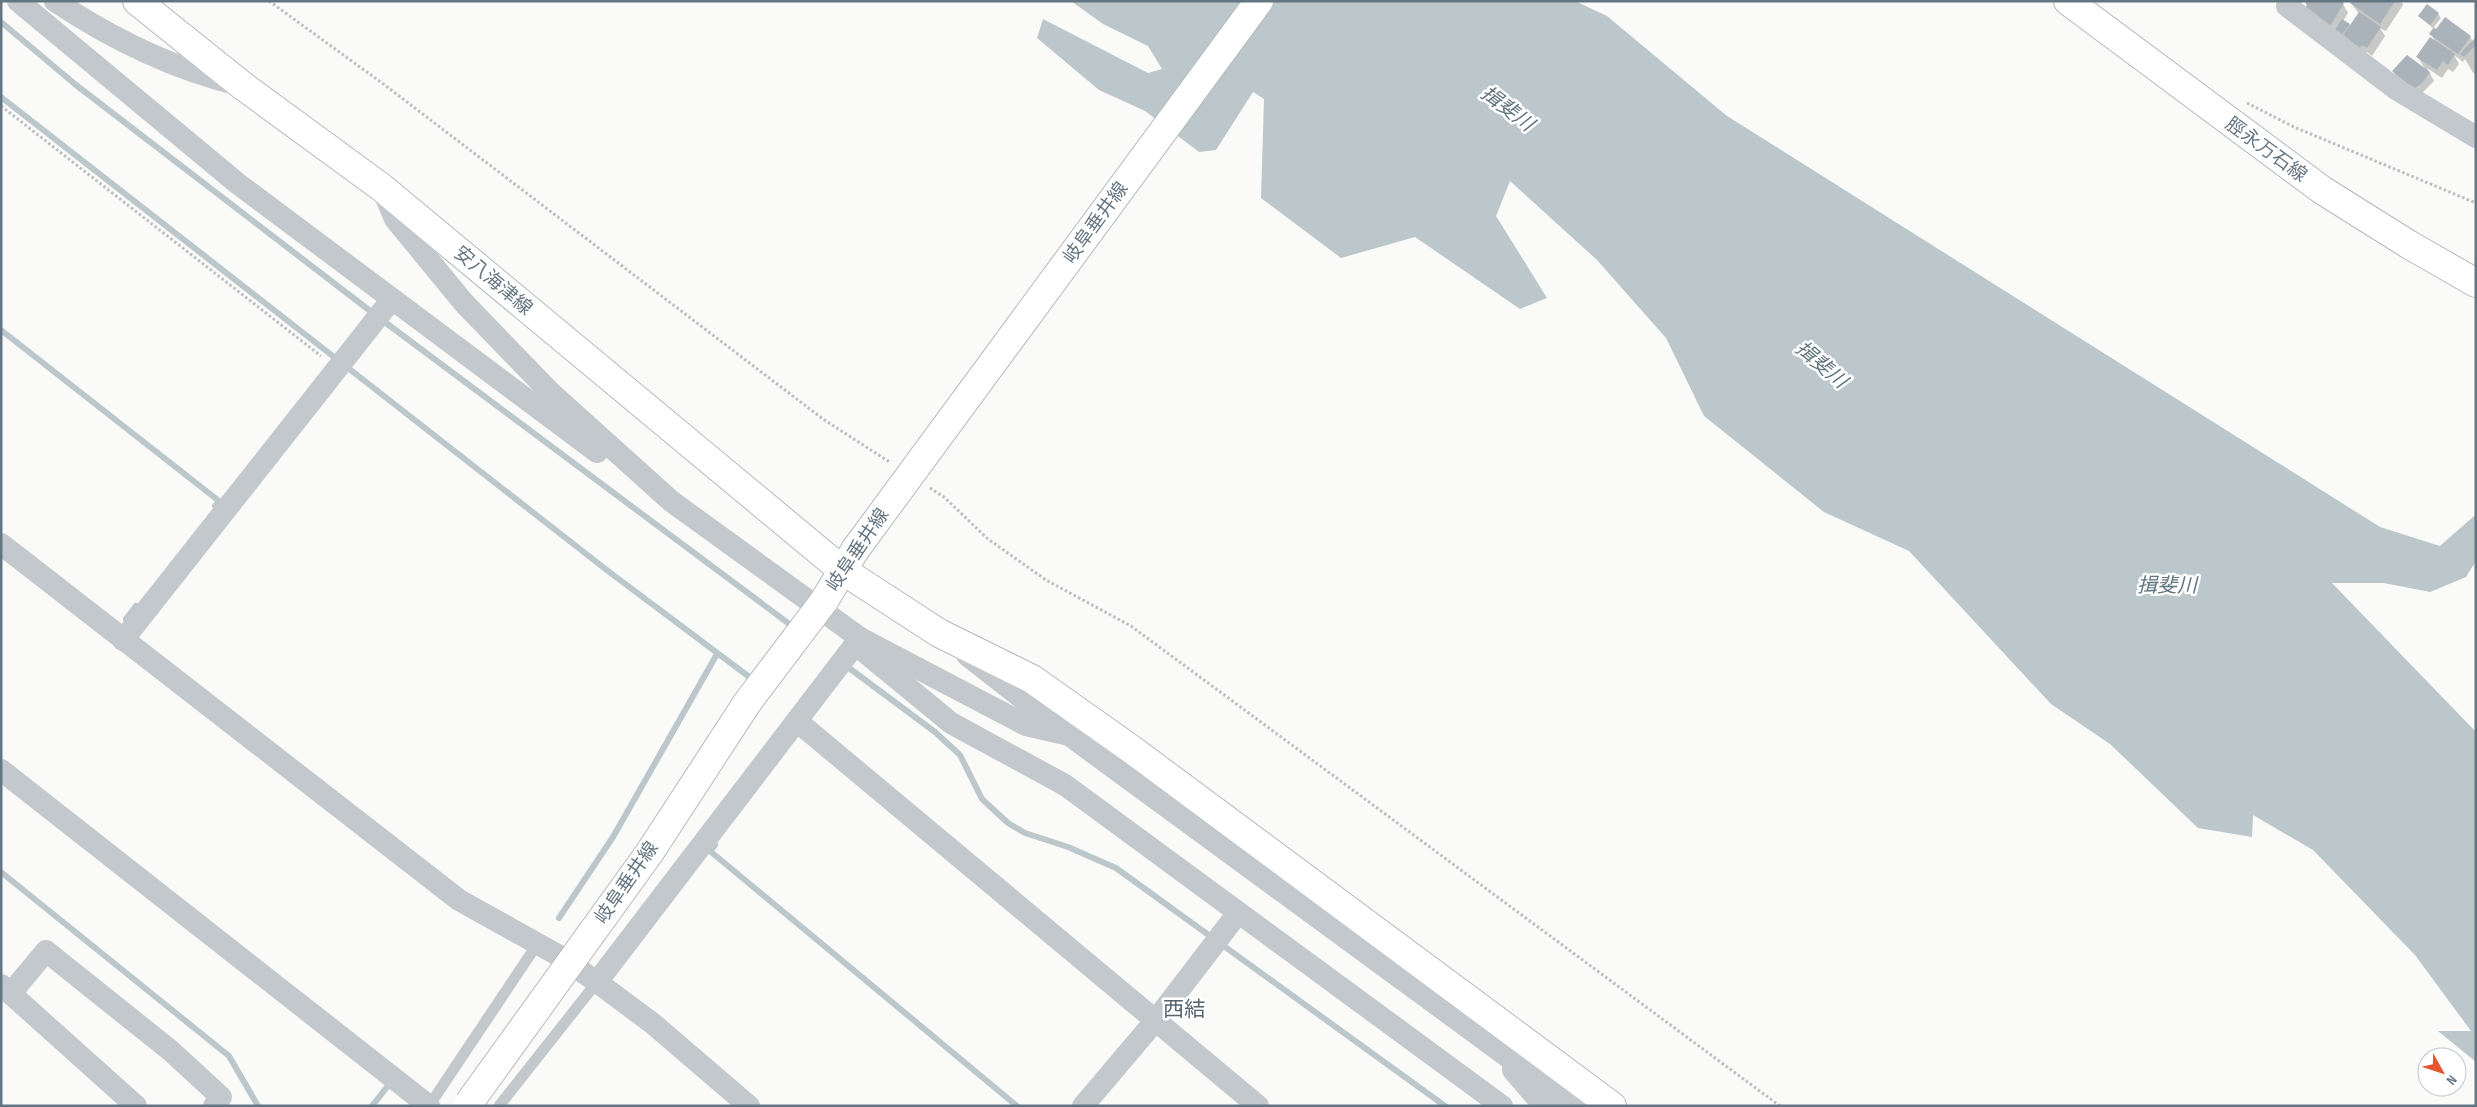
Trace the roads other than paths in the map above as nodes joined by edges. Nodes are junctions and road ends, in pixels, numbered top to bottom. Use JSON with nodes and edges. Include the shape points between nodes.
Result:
{"nodes":[{"id":1,"x":18,"y":1,"type":"edge"},
{"id":2,"x":55,"y":1,"type":"edge"},
{"id":3,"x":137,"y":1,"type":"edge"},
{"id":4,"x":1259,"y":1,"type":"edge"},
{"id":5,"x":2068,"y":1,"type":"edge"},
{"id":6,"x":2291,"y":1,"type":"edge"},
{"id":7,"x":243,"y":86,"type":"junction"},
{"id":8,"x":2476,"y":137,"type":"edge"},
{"id":9,"x":381,"y":187,"type":"junction"},
{"id":10,"x":2476,"y":283,"type":"edge"},
{"id":11,"x":392,"y":299,"type":"junction"},
{"id":12,"x":671,"y":501,"type":"junction"},
{"id":13,"x":1,"y":544,"type":"edge"},
{"id":14,"x":849,"y":560,"type":"junction"},
{"id":15,"x":939,"y":633,"type":"junction"},
{"id":16,"x":860,"y":638,"type":"junction"},
{"id":17,"x":123,"y":640,"type":"junction"},
{"id":18,"x":798,"y":722,"type":"junction"},
{"id":19,"x":1069,"y":735,"type":"junction"},
{"id":20,"x":1,"y":770,"type":"edge"},
{"id":21,"x":1238,"y":913,"type":"junction"},
{"id":22,"x":538,"y":943,"type":"junction"},
{"id":23,"x":597,"y":982,"type":"junction"},
{"id":24,"x":6,"y":989,"type":"edge"},
{"id":25,"x":1156,"y":1020,"type":"junction"},
{"id":26,"x":1493,"y":1045,"type":"junction"},
{"id":27,"x":467,"y":1104,"type":"edge"},
{"id":28,"x":136,"y":1106,"type":"edge"},
{"id":29,"x":214,"y":1106,"type":"edge"},
{"id":30,"x":429,"y":1106,"type":"edge"},
{"id":31,"x":498,"y":1106,"type":"edge"},
{"id":32,"x":749,"y":1106,"type":"edge"},
{"id":33,"x":1084,"y":1106,"type":"edge"},
{"id":34,"x":1258,"y":1106,"type":"edge"},
{"id":35,"x":1502,"y":1106,"type":"edge"},
{"id":36,"x":1544,"y":1106,"type":"edge"},
{"id":37,"x":1575,"y":1106,"type":"edge"},
{"id":38,"x":1612,"y":1106,"type":"edge"}],
"edges":[{"from":1,"to":11,"type":"street","via":[[237,183]]},
{"from":2,"to":7,"type":"street","via":[[97,29],[200,76]]},
{"from":3,"to":7,"type":"main road","name":"安八海津線"},
{"from":4,"to":14,"type":"main road","name":"岐阜垂井線","bridge":true},
{"from":5,"to":10,"type":"main road","name":"脛永万石線","via":[[2322,190]]},
{"from":6,"to":8,"type":"street","via":[[2288,6],[2396,89]]},
{"from":7,"to":9,"type":"main road","name":"安八海津線"},
{"from":9,"to":12,"type":"street","via":[[395,219],[464,303],[550,392]]},
{"from":9,"to":14,"type":"main road","name":"安八海津線"},
{"from":11,"to":12,"type":"street","via":[[601,455]]},
{"from":11,"to":17,"type":"street"},
{"from":12,"to":16,"type":"street"},
{"from":13,"to":17,"type":"street"},
{"from":14,"to":15,"type":"main road","name":"安八海津線"},
{"from":14,"to":27,"type":"main road","name":"岐阜垂井線","bridge":true,"via":[[824,601],[747,703],[650,852]]},
{"from":15,"to":19,"type":"street"},
{"from":15,"to":38,"type":"main road","name":"安八海津線","via":[[1032,679]]},
{"from":16,"to":18,"type":"street"},
{"from":16,"to":19,"type":"street","via":[[1026,725]]},
{"from":16,"to":21,"type":"street","via":[[862,651],[951,722],[1065,785]]},
{"from":17,"to":22,"type":"street","via":[[459,900]]},
{"from":18,"to":23,"type":"street"},
{"from":18,"to":25,"type":"street"},
{"from":19,"to":26,"type":"street"},
{"from":20,"to":30,"type":"street"},
{"from":21,"to":25,"type":"street"},
{"from":21,"to":35,"type":"street"},
{"from":22,"to":23,"type":"street"},
{"from":22,"to":30,"type":"lane"},
{"from":23,"to":31,"type":"lane"},
{"from":23,"to":32,"type":"street","via":[[652,1023]]},
{"from":24,"to":28,"type":"street"},
{"from":24,"to":29,"type":"street","via":[[46,951],[170,1051],[221,1097]]},
{"from":25,"to":33,"type":"street"},
{"from":25,"to":34,"type":"street"},
{"from":26,"to":36,"type":"street"},
{"from":26,"to":37,"type":"street"}]}
